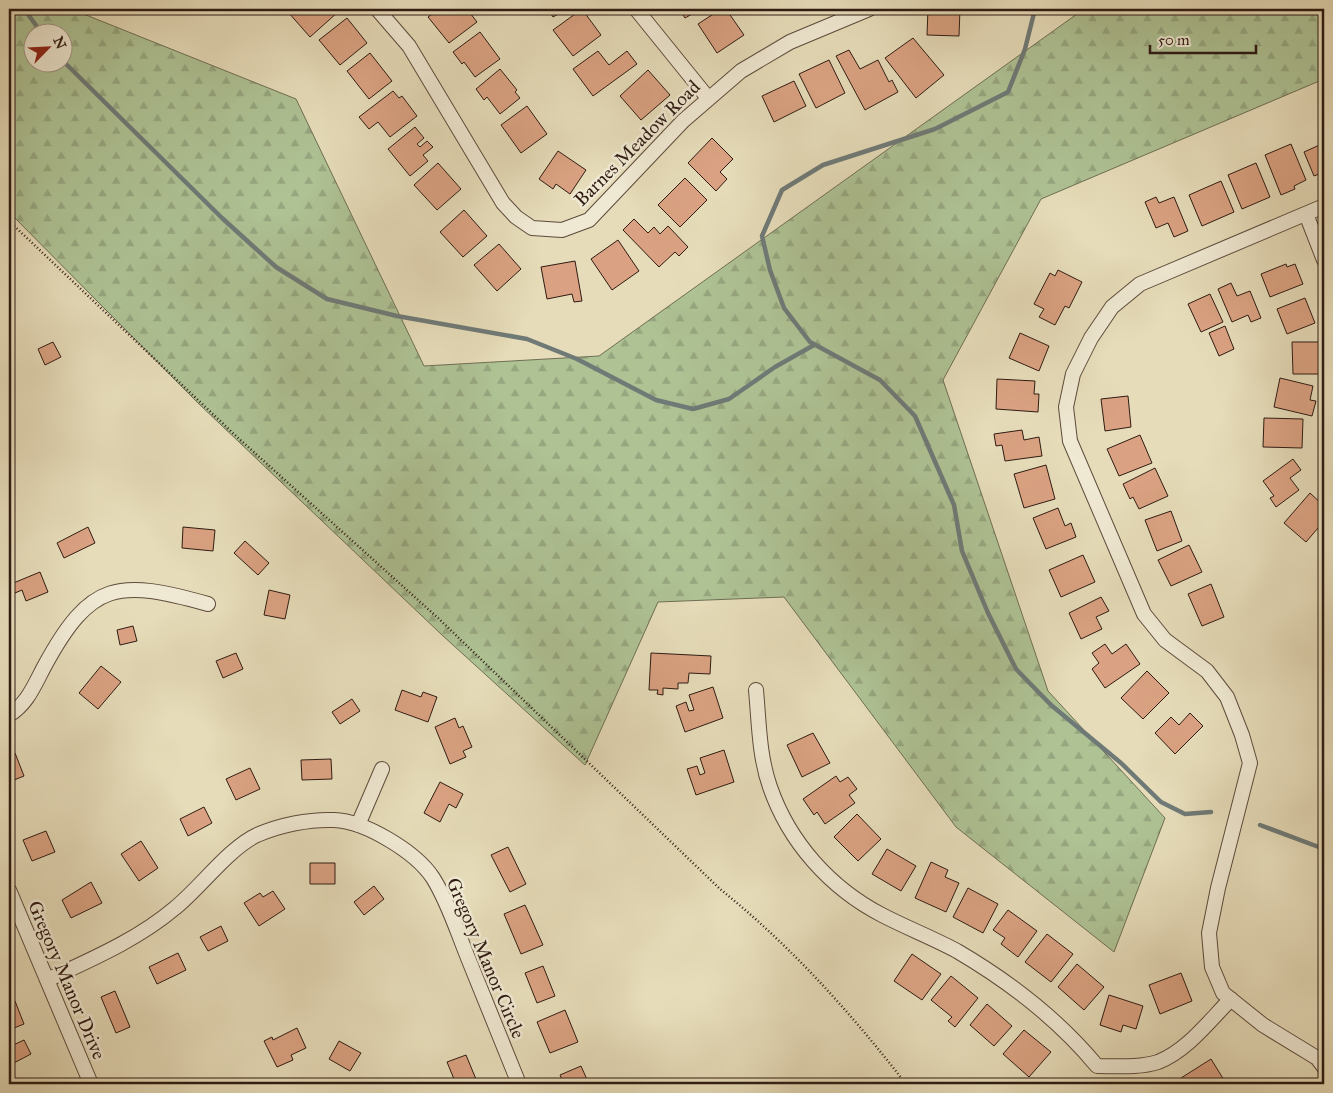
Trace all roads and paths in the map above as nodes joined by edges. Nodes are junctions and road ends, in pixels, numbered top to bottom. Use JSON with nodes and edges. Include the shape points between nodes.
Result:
{"nodes":[{"id":1,"x":377,"y":9,"type":"edge"},
{"id":2,"x":636,"y":9,"type":"edge"},
{"id":3,"x":869,"y":9,"type":"edge"},
{"id":4,"x":708,"y":98,"type":"junction"},
{"id":5,"x":1324,"y":206,"type":"edge"},
{"id":6,"x":1306,"y":214,"type":"junction"},
{"id":7,"x":9,"y":221,"type":"edge"},
{"id":8,"x":1324,"y":260,"type":"edge"},
{"id":9,"x":208,"y":604,"type":"dead end"},
{"id":10,"x":756,"y":690,"type":"dead end"},
{"id":11,"x":9,"y":715,"type":"edge"},
{"id":12,"x":382,"y":769,"type":"dead end"},
{"id":13,"x":358,"y":825,"type":"junction"},
{"id":14,"x":9,"y":890,"type":"edge"},
{"id":15,"x":47,"y":980,"type":"junction"},
{"id":16,"x":1231,"y":999,"type":"junction"},
{"id":17,"x":1324,"y":1067,"type":"edge"},
{"id":18,"x":91,"y":1084,"type":"edge"},
{"id":19,"x":519,"y":1084,"type":"edge"},
{"id":20,"x":906,"y":1084,"type":"edge"}],
"edges":[{"from":1,"to":4,"type":"street","name":"Barnes Meadow Road","via":[[409,46],[503,203],[532,228],[562,230],[589,220]]},
{"from":2,"to":4,"type":"street"},
{"from":3,"to":4,"type":"street","name":"Barnes Meadow Road","via":[[790,42],[741,71]]},
{"from":5,"to":6,"type":"street"},
{"from":6,"to":8,"type":"street"},
{"from":6,"to":16,"type":"street","via":[[1140,284],[1112,307],[1091,338],[1073,374],[1066,407],[1070,441],[1144,614],[1165,640],[1207,670],[1227,697],[1250,763],[1209,933],[1212,967],[1223,993]]},
{"from":7,"to":20,"type":"path","via":[[236,436],[431,611],[720,889],[768,930],[842,1006]]},
{"from":9,"to":11,"type":"street","via":[[140,588],[100,597],[74,618],[28,699]]},
{"from":10,"to":16,"type":"street","via":[[761,754],[769,786],[783,818],[810,858],[855,899],[956,951],[1030,1000],[1073,1037],[1097,1066],[1158,1062],[1188,1042]]},
{"from":12,"to":13,"type":"street"},
{"from":13,"to":15,"type":"street","name":"Gregory Manor Circle","via":[[336,820],[303,821],[256,835],[176,908],[144,932],[114,950]]},
{"from":13,"to":19,"type":"street","name":"Gregory Manor Circle","via":[[397,845],[432,878],[450,912]]},
{"from":14,"to":15,"type":"street","name":"Gregory Manor Drive"},
{"from":15,"to":18,"type":"street","name":"Gregory Manor Drive"},
{"from":16,"to":17,"type":"street","via":[[1263,1025],[1317,1058]]}]}
